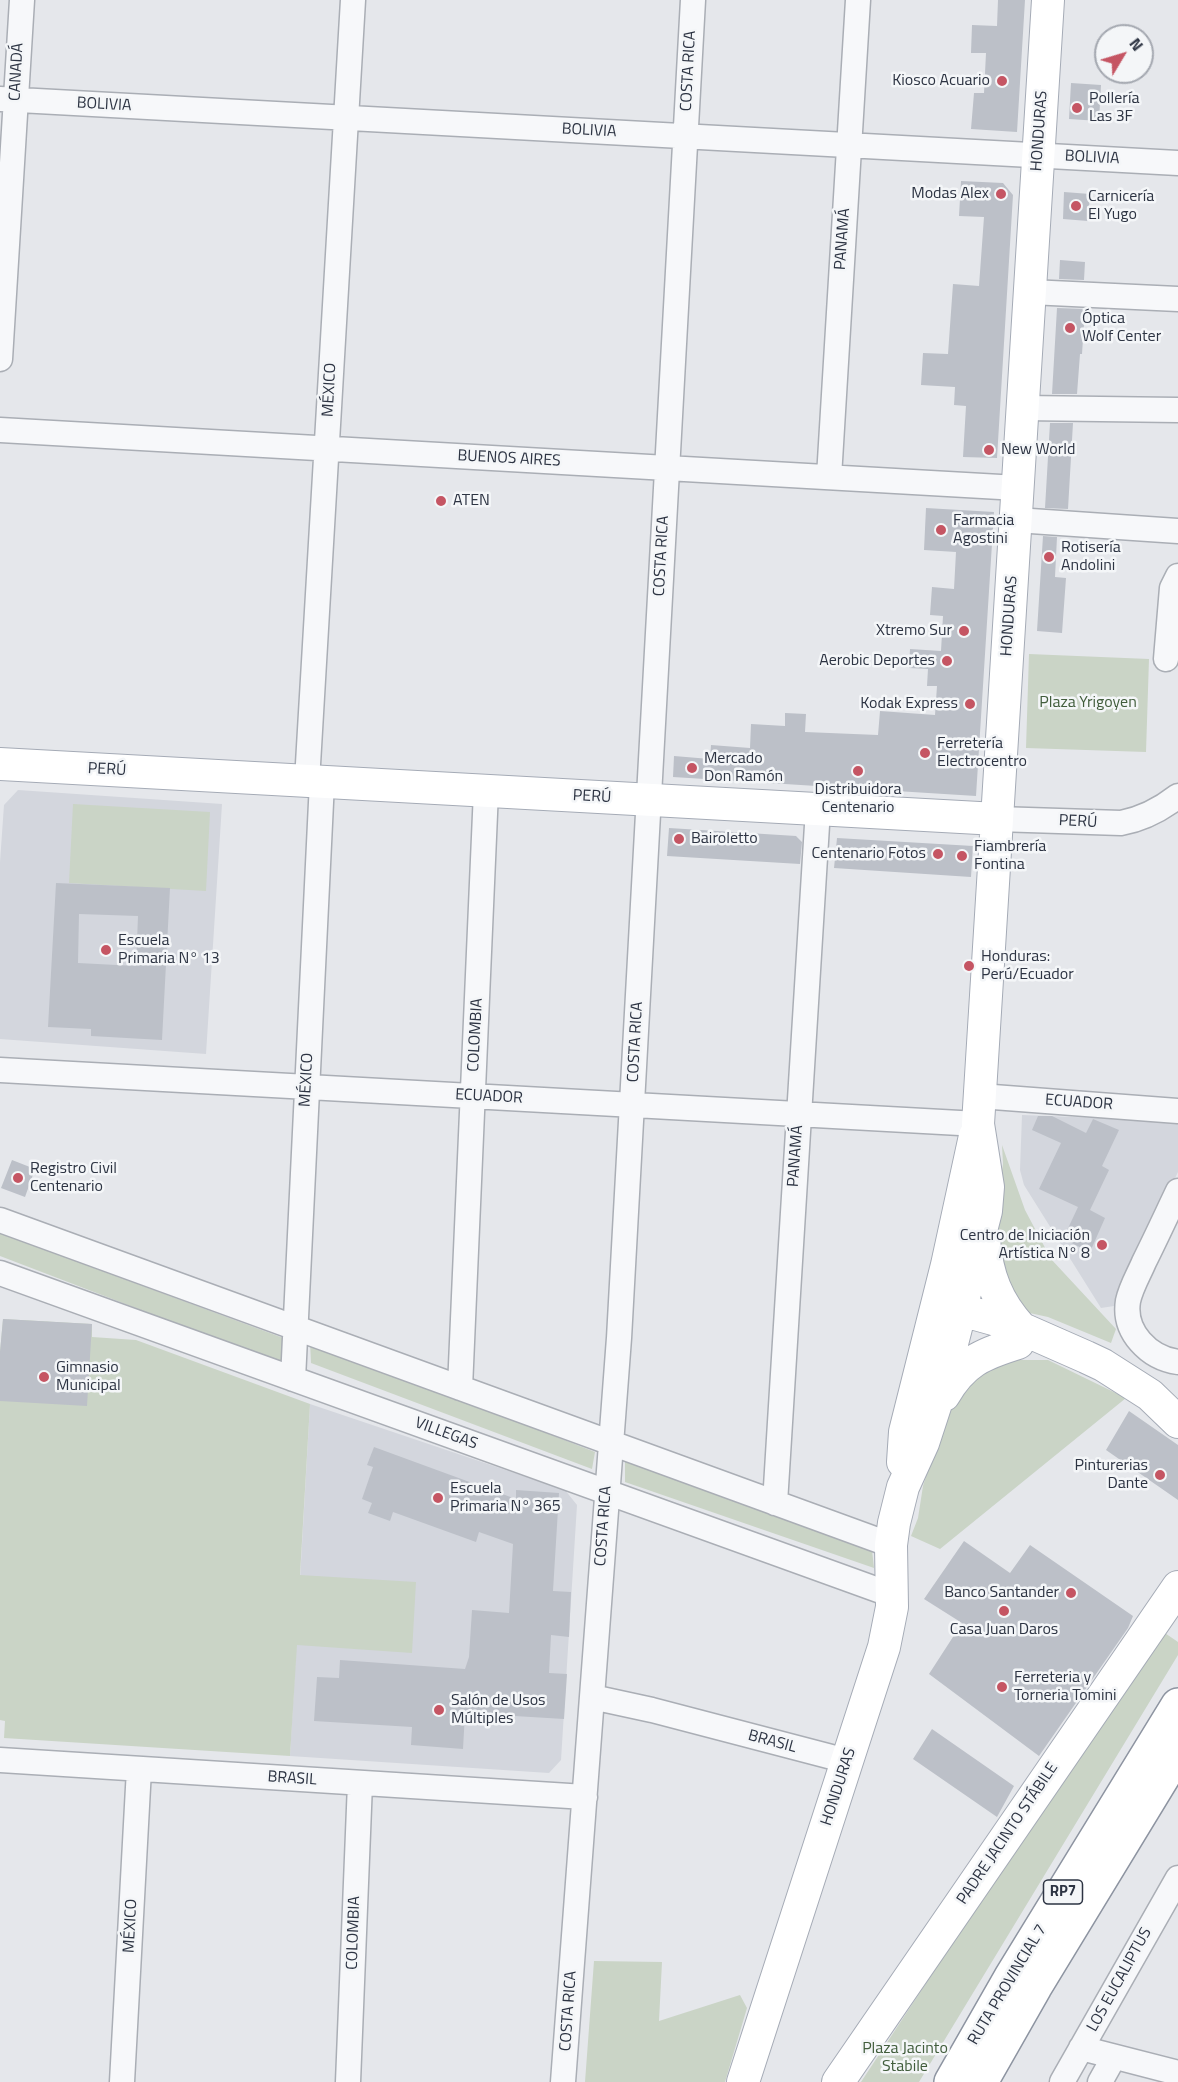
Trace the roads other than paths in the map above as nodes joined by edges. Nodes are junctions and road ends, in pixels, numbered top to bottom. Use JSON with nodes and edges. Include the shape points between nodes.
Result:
{"nodes":[{"id":1,"x":21,"y":0,"type":"edge"},
{"id":2,"x":353,"y":0,"type":"edge"},
{"id":3,"x":693,"y":0,"type":"edge"},
{"id":4,"x":858,"y":0,"type":"edge"},
{"id":5,"x":1048,"y":0,"type":"edge"},
{"id":6,"x":8,"y":99,"type":"edge"},
{"id":7,"x":346,"y":118,"type":"junction"},
{"id":8,"x":686,"y":136,"type":"junction"},
{"id":9,"x":849,"y":145,"type":"junction"},
{"id":10,"x":1038,"y":155,"type":"junction"},
{"id":11,"x":1178,"y":162,"type":"edge"},
{"id":12,"x":1030,"y":292,"type":"junction"},
{"id":13,"x":1178,"y":299,"type":"edge"},
{"id":14,"x":0,"y":359,"type":"edge"},
{"id":15,"x":1023,"y":408,"type":"junction"},
{"id":16,"x":1178,"y":410,"type":"edge"},
{"id":17,"x":0,"y":430,"type":"edge"},
{"id":18,"x":327,"y":449,"type":"junction"},
{"id":19,"x":667,"y":468,"type":"junction"},
{"id":20,"x":829,"y":477,"type":"junction"},
{"id":21,"x":1018,"y":488,"type":"junction"},
{"id":22,"x":1016,"y":520,"type":"junction"},
{"id":23,"x":1178,"y":531,"type":"edge"},
{"id":24,"x":1178,"y":577,"type":"edge"},
{"id":25,"x":1166,"y":659,"type":"dead end"},
{"id":26,"x":0,"y":764,"type":"edge"},
{"id":27,"x":314,"y":781,"type":"junction"},
{"id":28,"x":486,"y":790,"type":"junction"},
{"id":29,"x":1178,"y":796,"type":"edge"},
{"id":30,"x":649,"y":800,"type":"junction"},
{"id":31,"x":818,"y":809,"type":"junction"},
{"id":32,"x":997,"y":819,"type":"junction"},
{"id":33,"x":0,"y":1070,"type":"edge"},
{"id":34,"x":307,"y":1087,"type":"junction"},
{"id":35,"x":473,"y":1096,"type":"junction"},
{"id":36,"x":632,"y":1105,"type":"junction"},
{"id":37,"x":979,"y":1110,"type":"junction"},
{"id":38,"x":1178,"y":1111,"type":"edge"},
{"id":39,"x":799,"y":1114,"type":"junction"},
{"id":40,"x":1178,"y":1191,"type":"edge"},
{"id":41,"x":0,"y":1220,"type":"edge"},
{"id":42,"x":983,"y":1224,"type":"junction"},
{"id":43,"x":0,"y":1274,"type":"edge"},
{"id":44,"x":951,"y":1316,"type":"junction"},
{"id":45,"x":296,"y":1328,"type":"junction"},
{"id":46,"x":1019,"y":1335,"type":"junction"},
{"id":47,"x":1178,"y":1362,"type":"edge"},
{"id":48,"x":293,"y":1379,"type":"junction"},
{"id":49,"x":460,"y":1388,"type":"junction"},
{"id":50,"x":1172,"y":1410,"type":"edge"},
{"id":51,"x":934,"y":1411,"type":"junction"},
{"id":52,"x":612,"y":1443,"type":"junction"},
{"id":53,"x":903,"y":1487,"type":"junction"},
{"id":54,"x":606,"y":1492,"type":"junction"},
{"id":55,"x":775,"y":1503,"type":"junction"},
{"id":56,"x":891,"y":1545,"type":"junction"},
{"id":57,"x":1178,"y":1587,"type":"edge"},
{"id":58,"x":892,"y":1595,"type":"junction"},
{"id":59,"x":592,"y":1697,"type":"junction"},
{"id":60,"x":1178,"y":1705,"type":"edge"},
{"id":61,"x":1178,"y":1752,"type":"edge"},
{"id":62,"x":0,"y":1761,"type":"edge"},
{"id":63,"x":847,"y":1761,"type":"junction"},
{"id":64,"x":139,"y":1769,"type":"junction"},
{"id":65,"x":360,"y":1783,"type":"junction"},
{"id":66,"x":585,"y":1797,"type":"junction"},
{"id":67,"x":1178,"y":1878,"type":"edge"},
{"id":68,"x":1082,"y":2048,"type":"junction"},
{"id":69,"x":1114,"y":2057,"type":"junction"},
{"id":70,"x":1178,"y":2073,"type":"edge"},
{"id":71,"x":122,"y":2082,"type":"edge"},
{"id":72,"x":348,"y":2082,"type":"edge"},
{"id":73,"x":563,"y":2082,"type":"edge"},
{"id":74,"x":743,"y":2082,"type":"edge"},
{"id":75,"x":838,"y":2082,"type":"edge"},
{"id":76,"x":951,"y":2082,"type":"edge"},
{"id":77,"x":981,"y":2082,"type":"edge"},
{"id":78,"x":1062,"y":2082,"type":"edge"},
{"id":79,"x":1100,"y":2082,"type":"edge"}],
"edges":[{"from":1,"to":6,"type":"street","name":"CANADÁ"},
{"from":2,"to":7,"type":"street","name":"MÉXICO"},
{"from":3,"to":8,"type":"street","name":"COSTA RICA"},
{"from":4,"to":9,"type":"street","name":"PANAMÁ"},
{"from":5,"to":10,"type":"main road","name":"HONDURAS"},
{"from":6,"to":7,"type":"street","name":"BOLIVIA"},
{"from":6,"to":14,"type":"street","name":"CANADÁ"},
{"from":7,"to":8,"type":"street","name":"BOLIVIA"},
{"from":7,"to":18,"type":"street","name":"MÉXICO"},
{"from":8,"to":9,"type":"street","name":"BOLIVIA"},
{"from":8,"to":19,"type":"street","name":"COSTA RICA"},
{"from":9,"to":10,"type":"street","name":"BOLIVIA"},
{"from":9,"to":20,"type":"street","name":"PANAMÁ"},
{"from":10,"to":11,"type":"street","name":"BOLIVIA"},
{"from":10,"to":12,"type":"main road","name":"HONDURAS"},
{"from":12,"to":13,"type":"street"},
{"from":12,"to":15,"type":"main road","name":"HONDURAS"},
{"from":15,"to":16,"type":"street"},
{"from":15,"to":21,"type":"main road","name":"HONDURAS"},
{"from":17,"to":18,"type":"street","name":"BUENOS AIRES"},
{"from":18,"to":19,"type":"street","name":"BUENOS AIRES"},
{"from":18,"to":27,"type":"street","name":"MÉXICO"},
{"from":19,"to":20,"type":"street","name":"BUENOS AIRES"},
{"from":19,"to":30,"type":"street","name":"COSTA RICA"},
{"from":20,"to":21,"type":"street","name":"BUENOS AIRES"},
{"from":21,"to":22,"type":"main road","name":"HONDURAS"},
{"from":22,"to":23,"type":"street"},
{"from":22,"to":32,"type":"main road","name":"HONDURAS"},
{"from":24,"to":25,"type":"street","via":[[1172,588]]},
{"from":26,"to":27,"type":"main road","name":"PERÚ"},
{"from":27,"to":28,"type":"main road","name":"PERÚ"},
{"from":27,"to":34,"type":"street","name":"MÉXICO"},
{"from":28,"to":30,"type":"main road","name":"PERÚ"},
{"from":28,"to":35,"type":"street","name":"COLOMBIA"},
{"from":29,"to":32,"type":"street","name":"PERÚ","via":[[1154,813],[1121,823]]},
{"from":30,"to":31,"type":"main road","name":"PERÚ"},
{"from":30,"to":36,"type":"street","name":"COSTA RICA"},
{"from":31,"to":32,"type":"main road","name":"PERÚ"},
{"from":31,"to":39,"type":"street","name":"PANAMÁ"},
{"from":32,"to":37,"type":"main road","name":"HONDURAS"},
{"from":33,"to":34,"type":"street","name":"ECUADOR"},
{"from":34,"to":35,"type":"street","name":"ECUADOR"},
{"from":34,"to":45,"type":"street","name":"MÉXICO"},
{"from":35,"to":36,"type":"street","name":"ECUADOR"},
{"from":35,"to":49,"type":"street","name":"COLOMBIA"},
{"from":36,"to":39,"type":"street","name":"ECUADOR"},
{"from":36,"to":52,"type":"street","name":"COSTA RICA"},
{"from":37,"to":38,"type":"street","name":"ECUADOR"},
{"from":37,"to":39,"type":"street","name":"ECUADOR"},
{"from":37,"to":42,"type":"main road","name":"HONDURAS","via":[[988,1187]]},
{"from":37,"to":44,"type":"main road","name":"HONDURAS","via":[[969,1155]]},
{"from":39,"to":55,"type":"street","name":"PANAMÁ"},
{"from":40,"to":47,"type":"street","via":[[1132,1288],[1127,1311],[1141,1343],[1160,1357]]},
{"from":41,"to":45,"type":"street"},
{"from":42,"to":44,"type":"main road","name":"HONDURAS"},
{"from":42,"to":46,"type":"main road","via":[[993,1284]]},
{"from":43,"to":48,"type":"street","name":"VILLEGAS"},
{"from":44,"to":46,"type":"main road","via":[[1004,1340]]},
{"from":44,"to":51,"type":"main road","name":"HONDURAS"},
{"from":44,"to":53,"type":"main road","name":"HONDURAS","via":[[905,1432]]},
{"from":45,"to":48,"type":"street","name":"MÉXICO"},
{"from":45,"to":49,"type":"street"},
{"from":46,"to":50,"type":"main road","via":[[1051,1343],[1103,1365]]},
{"from":46,"to":51,"type":"main road","via":[[970,1363],[954,1379]]},
{"from":48,"to":54,"type":"street","name":"VILLEGAS"},
{"from":49,"to":52,"type":"street"},
{"from":51,"to":53,"type":"main road","name":"HONDURAS"},
{"from":52,"to":54,"type":"street","name":"COSTA RICA"},
{"from":52,"to":55,"type":"street"},
{"from":53,"to":56,"type":"main road","name":"HONDURAS"},
{"from":54,"to":58,"type":"street","name":"VILLEGAS"},
{"from":54,"to":59,"type":"street","name":"COSTA RICA"},
{"from":55,"to":56,"type":"street"},
{"from":56,"to":58,"type":"main road","name":"HONDURAS"},
{"from":57,"to":75,"type":"main road","name":"PADRE JACINTO STÁBILE"},
{"from":58,"to":63,"type":"main road","name":"HONDURAS","via":[[884,1647]]},
{"from":59,"to":63,"type":"street","name":"BRASIL"},
{"from":59,"to":66,"type":"street","name":"COSTA RICA"},
{"from":60,"to":76,"type":"highway","name":"RUTA PROVINCIAL 7","number":"RP7"},
{"from":61,"to":77,"type":"highway","name":"RUTA PROVINCIAL 7","number":"RP7"},
{"from":62,"to":64,"type":"street","name":"BRASIL"},
{"from":63,"to":74,"type":"main road","name":"HONDURAS"},
{"from":64,"to":65,"type":"street","name":"BRASIL"},
{"from":64,"to":71,"type":"street","name":"MÉXICO"},
{"from":65,"to":66,"type":"street","name":"BRASIL"},
{"from":65,"to":72,"type":"street","name":"COLOMBIA"},
{"from":66,"to":73,"type":"street","name":"COSTA RICA"},
{"from":67,"to":68,"type":"street","name":"LOS EUCALIPTUS"},
{"from":68,"to":69,"type":"street"},
{"from":68,"to":78,"type":"street","name":"LOS EUCALIPTUS"},
{"from":69,"to":70,"type":"street"},
{"from":69,"to":79,"type":"street"}]}
